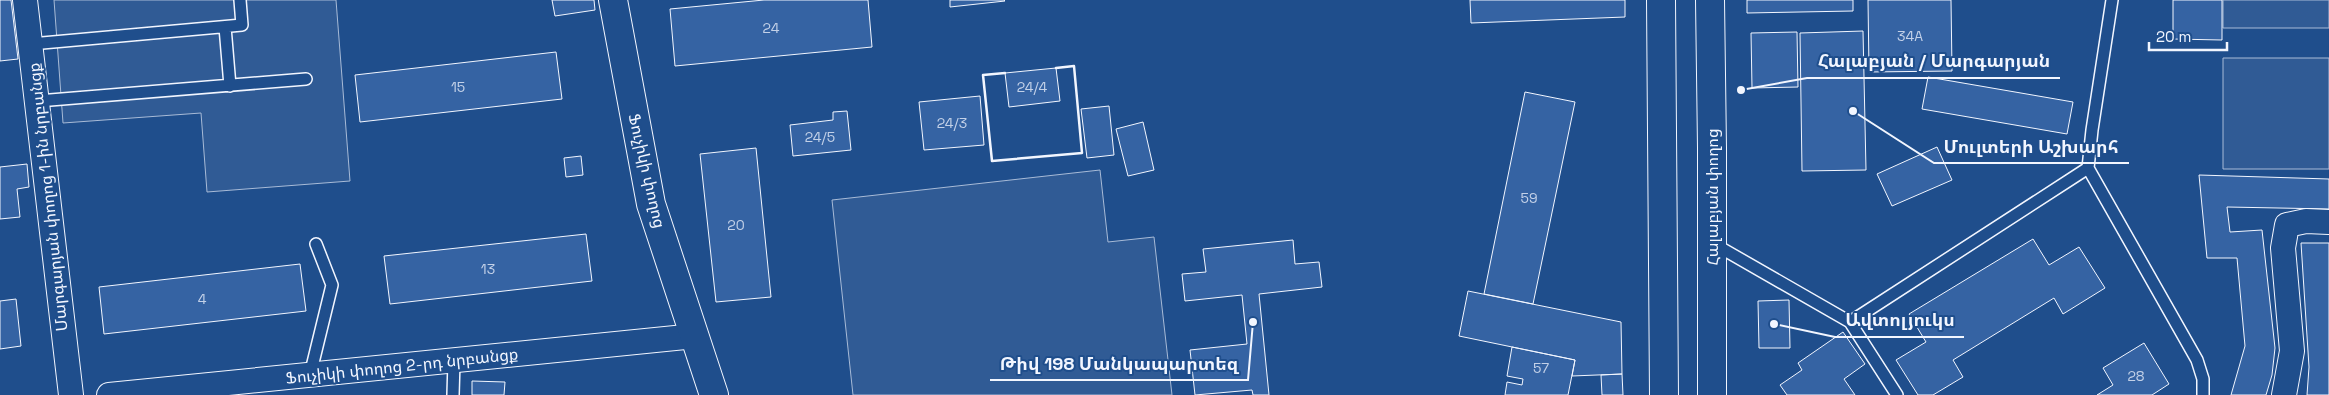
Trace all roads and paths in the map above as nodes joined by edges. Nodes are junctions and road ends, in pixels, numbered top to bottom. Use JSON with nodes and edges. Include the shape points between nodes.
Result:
{"nodes":[{"id":1,"x":25,"y":0,"type":"edge"},
{"id":2,"x":240,"y":0,"type":"edge"},
{"id":3,"x":613,"y":0,"type":"edge"},
{"id":4,"x":1661,"y":0,"type":"edge"},
{"id":5,"x":1710,"y":0,"type":"edge"},
{"id":6,"x":2112,"y":0,"type":"edge"},
{"id":7,"x":225,"y":27,"type":"junction"},
{"id":8,"x":31,"y":44,"type":"junction"},
{"id":9,"x":306,"y":79,"type":"dead end"},
{"id":10,"x":230,"y":86,"type":"junction"},
{"id":11,"x":38,"y":101,"type":"junction"},
{"id":12,"x":2088,"y":168,"type":"junction"},
{"id":13,"x":2329,"y":222,"type":"edge"},
{"id":14,"x":1712,"y":243,"type":"junction"},
{"id":15,"x":316,"y":244,"type":"dead end"},
{"id":16,"x":1850,"y":322,"type":"junction"},
{"id":17,"x":695,"y":336,"type":"junction"},
{"id":18,"x":454,"y":361,"type":"junction"},
{"id":19,"x":310,"y":375,"type":"junction"},
{"id":20,"x":71,"y":395,"type":"edge"},
{"id":21,"x":109,"y":395,"type":"edge"},
{"id":22,"x":453,"y":395,"type":"edge"},
{"id":23,"x":714,"y":395,"type":"edge"},
{"id":24,"x":1664,"y":395,"type":"edge"},
{"id":25,"x":1712,"y":395,"type":"edge"},
{"id":26,"x":1897,"y":395,"type":"edge"},
{"id":27,"x":2204,"y":395,"type":"edge"},
{"id":28,"x":2284,"y":395,"type":"edge"}],
"edges":[{"from":1,"to":8,"type":"street","name":"Մարգարյան փողոց 1-ին նրբանցք"},
{"from":2,"to":7,"type":"lane","via":[[242,25]]},
{"from":3,"to":17,"type":"main road","name":"Ֆուչիկի փողոց","via":[[651,204]]},
{"from":4,"to":24,"type":"main road"},
{"from":5,"to":14,"type":"main road","name":"Հալաբյան փողոց"},
{"from":6,"to":12,"type":"lane"},
{"from":7,"to":8,"type":"lane"},
{"from":7,"to":10,"type":"lane"},
{"from":8,"to":11,"type":"street","name":"Մարգարյան փողոց 1-ին նրբանցք"},
{"from":9,"to":10,"type":"lane"},
{"from":10,"to":11,"type":"lane"},
{"from":11,"to":20,"type":"street","name":"Մարգարյան փողոց 1-ին նրբանցք"},
{"from":12,"to":16,"type":"lane"},
{"from":12,"to":27,"type":"lane","via":[[2197,360]]},
{"from":13,"to":28,"type":"street","via":[[2306,221],[2287,226],[2283,248],[2292,351]]},
{"from":14,"to":16,"type":"lane"},
{"from":14,"to":25,"type":"main road","name":"Հալաբյան փողոց"},
{"from":15,"to":19,"type":"lane","via":[[332,286]]},
{"from":16,"to":26,"type":"lane"},
{"from":17,"to":18,"type":"street","name":"Ֆուչիկի փողոց 2-րդ նրբանցք"},
{"from":17,"to":23,"type":"main road","name":"Ֆուչիկի փողոց"},
{"from":18,"to":19,"type":"street","name":"Ֆուչիկի փողոց 2-րդ նրբանցք"},
{"from":18,"to":22,"type":"lane"},
{"from":19,"to":21,"type":"street","name":"Ֆուչիկի փողոց 2-րդ նրբանցք"}]}
